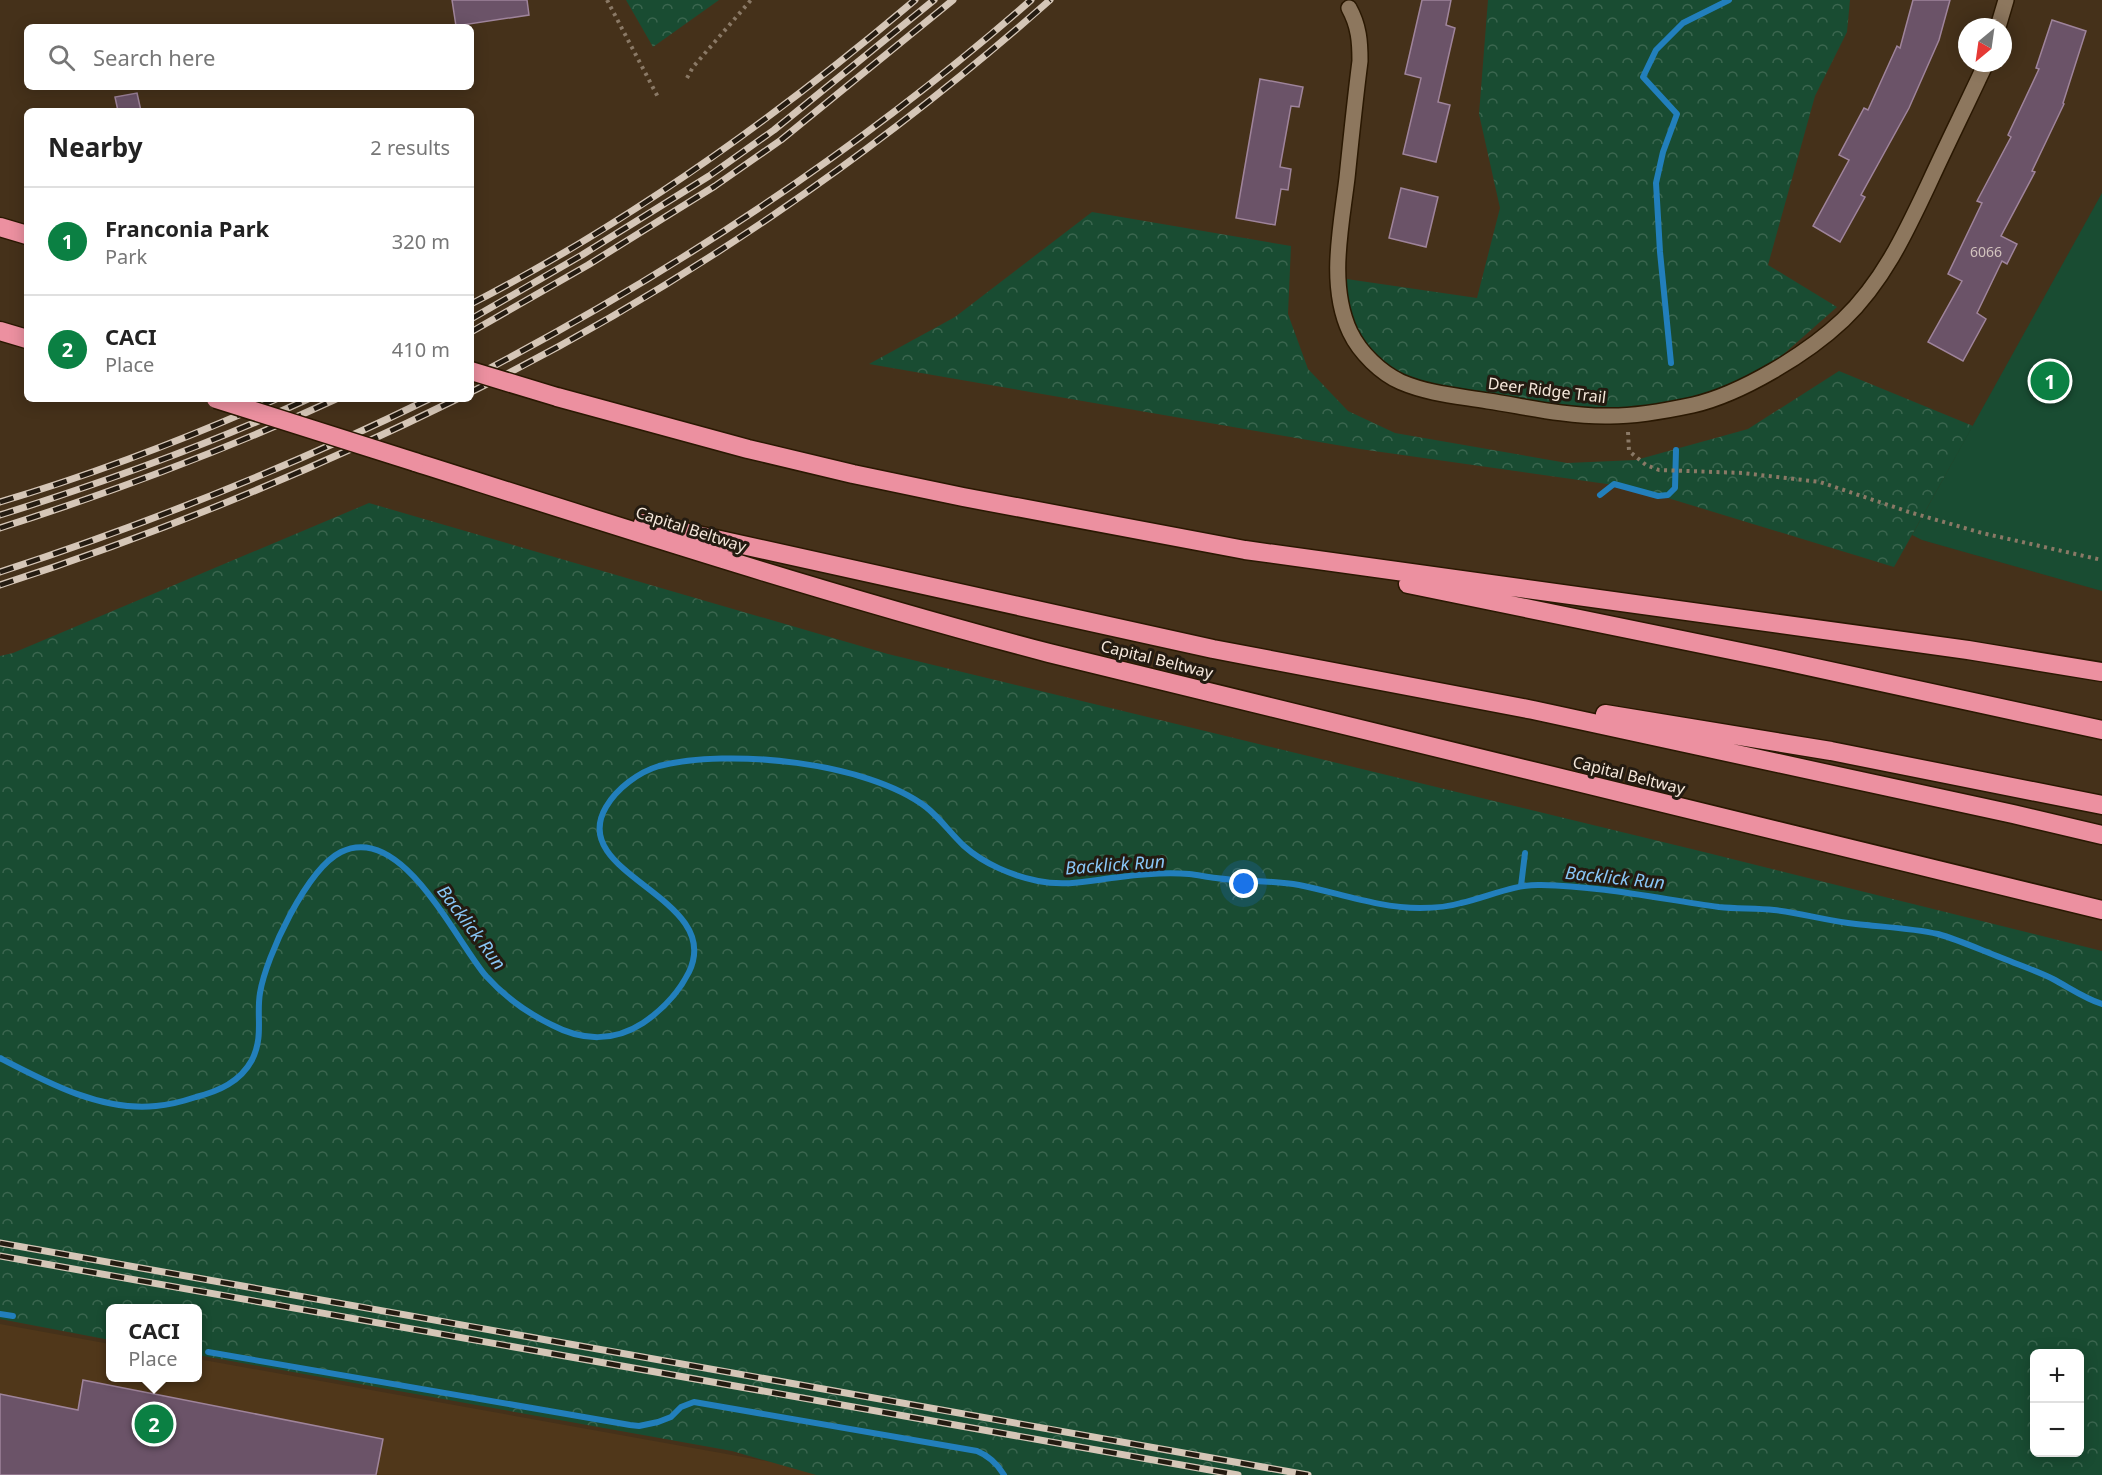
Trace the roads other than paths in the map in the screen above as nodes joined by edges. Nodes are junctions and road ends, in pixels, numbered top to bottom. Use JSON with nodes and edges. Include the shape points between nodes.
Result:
{"nodes":[{"id":1,"x":2006,"y":0,"type":"edge"},
{"id":2,"x":1349,"y":9,"type":"dead end"},
{"id":3,"x":2001,"y":18,"type":"edge"},
{"id":4,"x":1982,"y":72,"type":"edge"},
{"id":5,"x":0,"y":227,"type":"edge"},
{"id":6,"x":24,"y":234,"type":"edge"},
{"id":7,"x":0,"y":331,"type":"edge"},
{"id":8,"x":24,"y":338,"type":"edge"},
{"id":9,"x":474,"y":371,"type":"edge"},
{"id":10,"x":225,"y":402,"type":"edge"},
{"id":11,"x":518,"y":494,"type":"junction"},
{"id":12,"x":1245,"y":550,"type":"junction"},
{"id":13,"x":1213,"y":649,"type":"junction"},
{"id":14,"x":2102,"y":672,"type":"edge"},
{"id":15,"x":2097,"y":728,"type":"edge"},
{"id":16,"x":2102,"y":805,"type":"edge"},
{"id":17,"x":2102,"y":835,"type":"edge"},
{"id":18,"x":2102,"y":910,"type":"edge"}],
"edges":[{"from":1,"to":3,"type":"street"},
{"from":2,"to":4,"type":"street","name":"Deer Ridge Trail","via":[[1360,39],[1360,61],[1338,276],[1339,298],[1351,334],[1380,369],[1431,392],[1605,417],[1695,404],[1736,389],[1799,356],[1843,320],[1875,285],[1899,247]]},
{"from":5,"to":6,"type":"highway"},
{"from":7,"to":8,"type":"highway"},
{"from":9,"to":12,"type":"highway","bridge":true,"via":[[737,446],[853,474]]},
{"from":10,"to":11,"type":"highway","name":"Capital Beltway","bridge":true},
{"from":11,"to":13,"type":"highway"},
{"from":11,"to":18,"type":"highway","name":"Capital Beltway","via":[[940,625]]},
{"from":12,"to":14,"type":"highway"},
{"from":12,"to":15,"type":"highway"},
{"from":13,"to":16,"type":"highway","via":[[1831,751]]},
{"from":13,"to":17,"type":"highway","via":[[1533,710]]}]}
